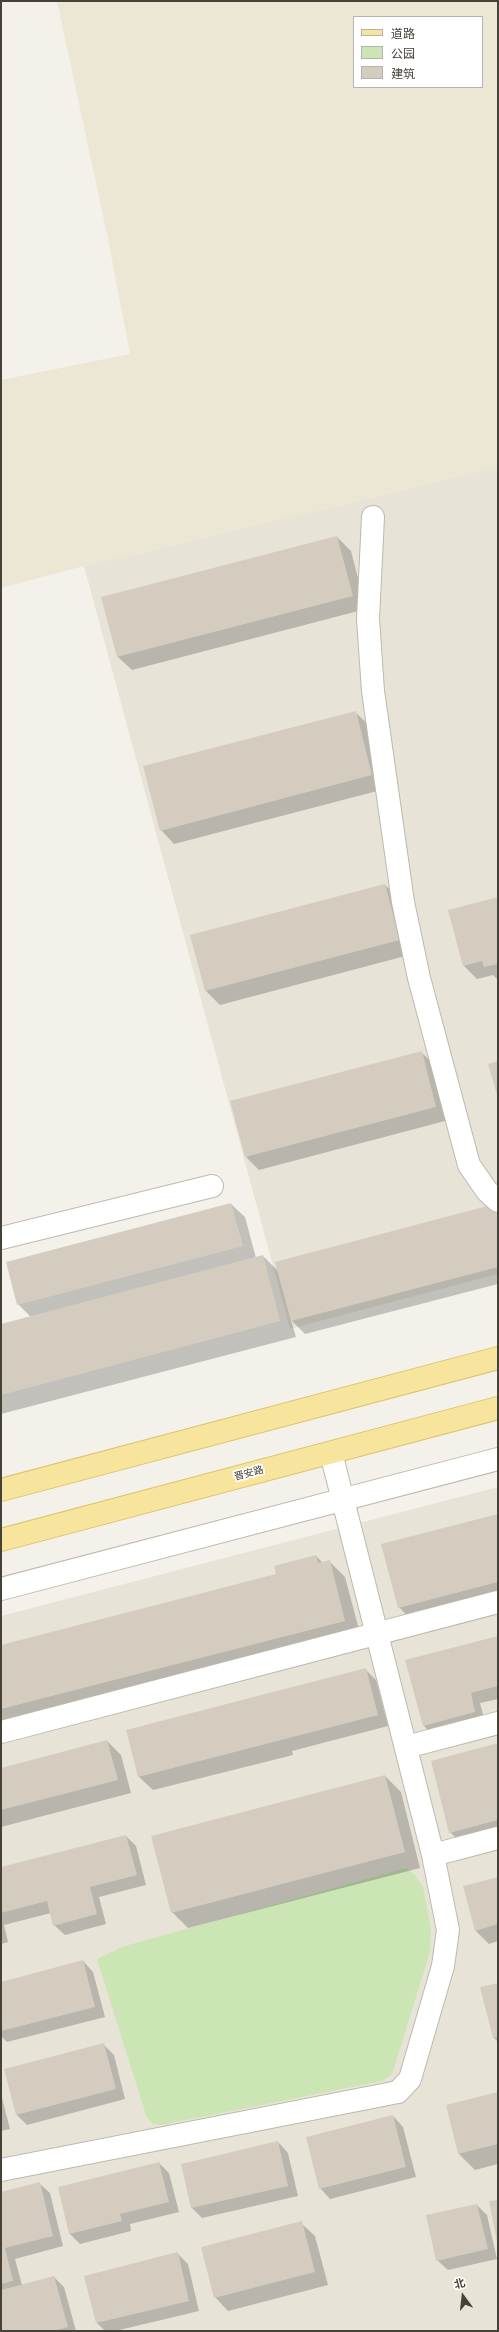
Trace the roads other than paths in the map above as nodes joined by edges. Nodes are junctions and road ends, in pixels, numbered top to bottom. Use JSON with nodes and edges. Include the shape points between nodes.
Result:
{"nodes":[{"id":1,"x":373,"y":517,"type":"dead end"},
{"id":2,"x":212,"y":1186,"type":"dead end"},
{"id":3,"x":498,"y":1201,"type":"edge"},
{"id":4,"x":1,"y":1238,"type":"edge"},
{"id":5,"x":498,"y":1358,"type":"edge"},
{"id":6,"x":498,"y":1408,"type":"edge"},
{"id":7,"x":331,"y":1453,"type":"junction"},
{"id":8,"x":498,"y":1459,"type":"edge"},
{"id":9,"x":1,"y":1490,"type":"edge"},
{"id":10,"x":343,"y":1500,"type":"junction"},
{"id":11,"x":1,"y":1540,"type":"edge"},
{"id":12,"x":1,"y":1589,"type":"edge"},
{"id":13,"x":498,"y":1602,"type":"edge"},
{"id":14,"x":377,"y":1633,"type":"junction"},
{"id":15,"x":498,"y":1723,"type":"edge"},
{"id":16,"x":1,"y":1732,"type":"edge"},
{"id":17,"x":406,"y":1747,"type":"junction"},
{"id":18,"x":498,"y":1838,"type":"edge"},
{"id":19,"x":433,"y":1855,"type":"junction"},
{"id":20,"x":1,"y":2170,"type":"edge"}],
"edges":[{"from":1,"to":3,"type":"street","via":[[368,618],[373,691],[403,902],[419,978],[469,1165],[487,1191]]},
{"from":2,"to":4,"type":"street"},
{"from":5,"to":9,"type":"main road"},
{"from":6,"to":7,"type":"main road","name":"晋安路"},
{"from":7,"to":10,"type":"street"},
{"from":7,"to":11,"type":"main road","name":"晋安路"},
{"from":8,"to":10,"type":"street"},
{"from":10,"to":12,"type":"street"},
{"from":10,"to":14,"type":"street"},
{"from":13,"to":14,"type":"street"},
{"from":14,"to":16,"type":"street"},
{"from":14,"to":17,"type":"street"},
{"from":15,"to":17,"type":"street"},
{"from":17,"to":19,"type":"street"},
{"from":18,"to":19,"type":"street"},
{"from":19,"to":20,"type":"street","via":[[448,1930],[443,1966],[410,2079],[398,2092]]}]}
